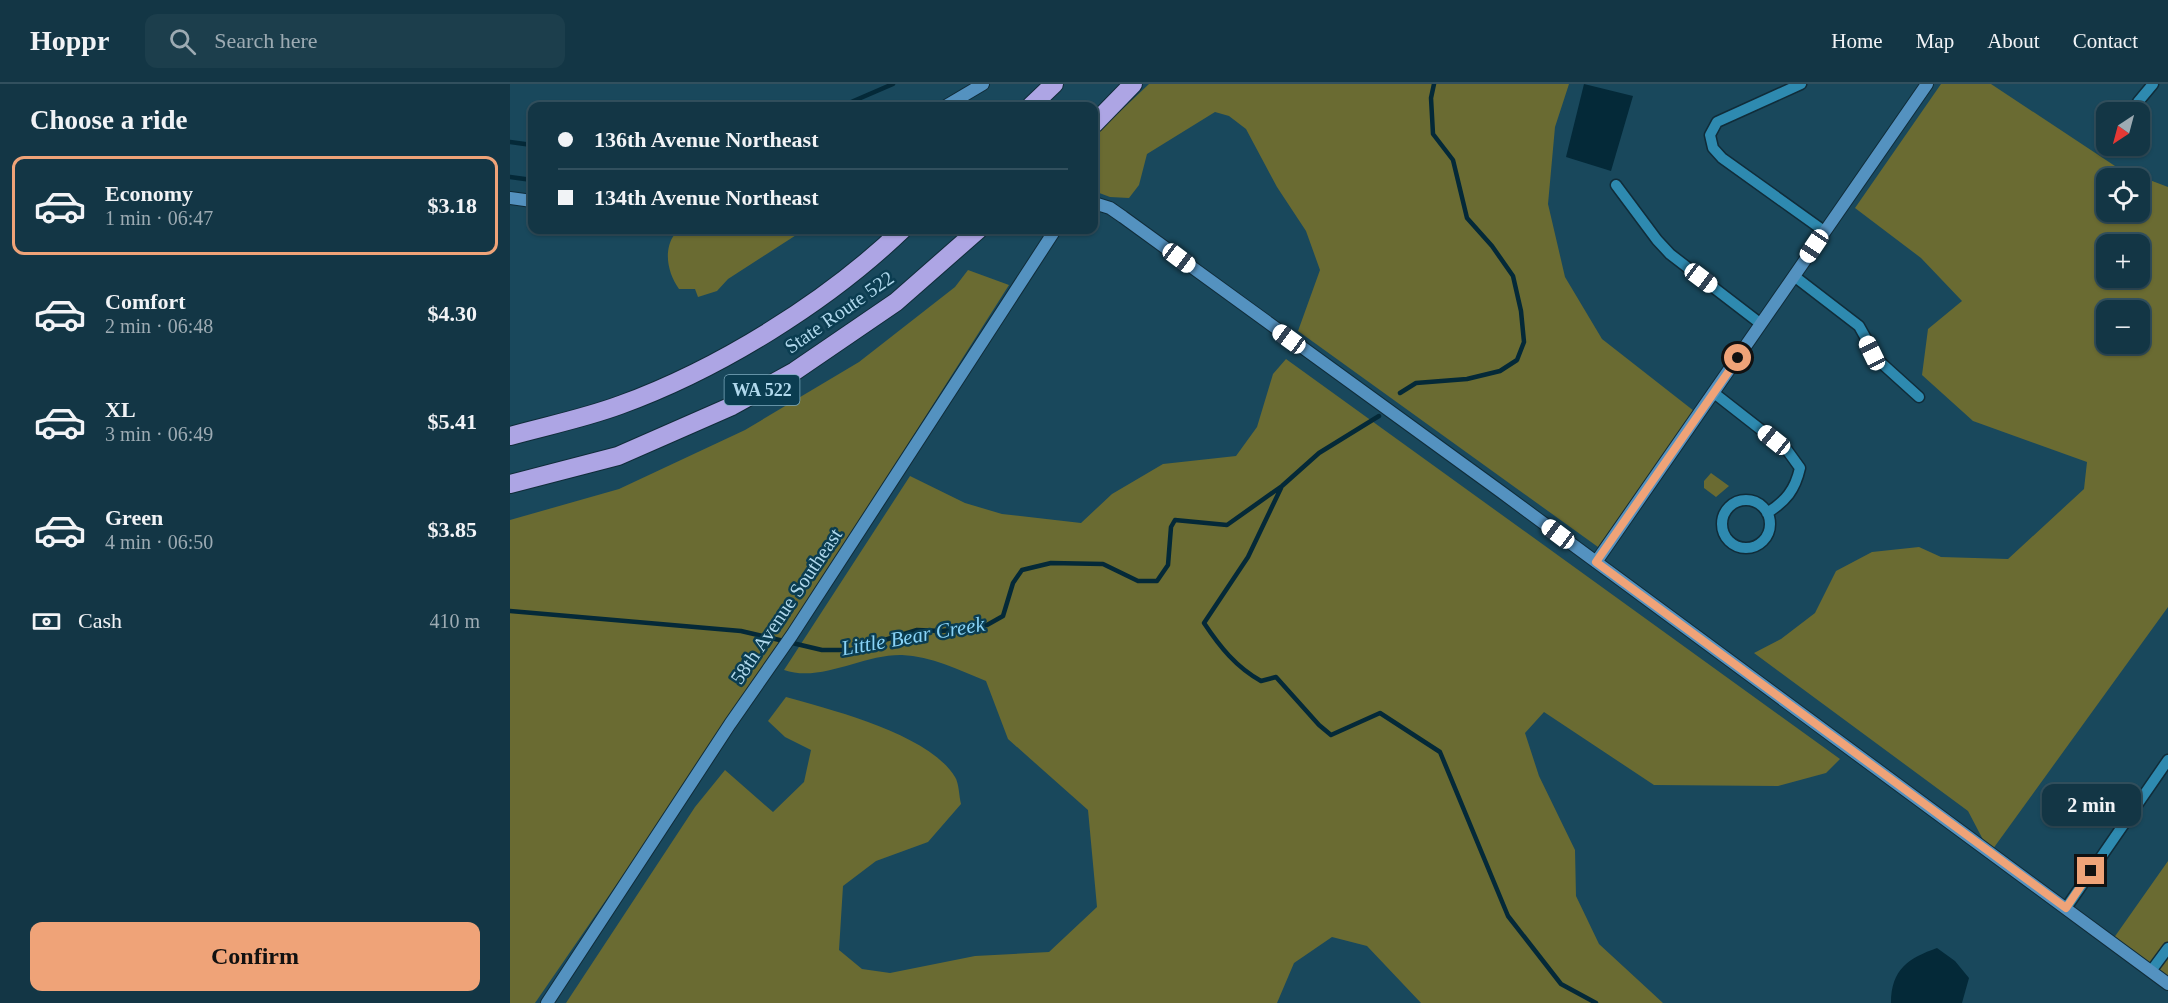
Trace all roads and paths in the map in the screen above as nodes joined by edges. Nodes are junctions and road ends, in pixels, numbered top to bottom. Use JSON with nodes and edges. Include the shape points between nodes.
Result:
{"nodes":[{"id":1,"x":983,"y":84,"type":"edge"},
{"id":2,"x":1054,"y":84,"type":"edge"},
{"id":3,"x":1133,"y":84,"type":"edge"},
{"id":4,"x":1801,"y":84,"type":"edge"},
{"id":5,"x":1927,"y":84,"type":"edge"},
{"id":6,"x":2153,"y":84,"type":"edge"},
{"id":7,"x":953,"y":102,"type":"edge"},
{"id":8,"x":1035,"y":102,"type":"edge"},
{"id":9,"x":2138,"y":102,"type":"dead end"},
{"id":10,"x":1098,"y":120,"type":"edge"},
{"id":11,"x":1616,"y":185,"type":"dead end"},
{"id":12,"x":510,"y":198,"type":"edge"},
{"id":13,"x":528,"y":200,"type":"edge"},
{"id":14,"x":1098,"y":204,"type":"edge"},
{"id":15,"x":1824,"y":231,"type":"junction"},
{"id":16,"x":897,"y":234,"type":"edge"},
{"id":17,"x":973,"y":234,"type":"edge"},
{"id":18,"x":1052,"y":234,"type":"edge"},
{"id":19,"x":1794,"y":276,"type":"junction"},
{"id":20,"x":1761,"y":324,"type":"junction"},
{"id":21,"x":1714,"y":393,"type":"junction"},
{"id":22,"x":1919,"y":397,"type":"dead end"},
{"id":23,"x":510,"y":436,"type":"edge"},
{"id":24,"x":510,"y":484,"type":"edge"},
{"id":25,"x":1767,"y":513,"type":"junction"},
{"id":26,"x":1596,"y":562,"type":"junction"},
{"id":27,"x":2168,"y":760,"type":"edge"},
{"id":28,"x":2066,"y":908,"type":"junction"},
{"id":29,"x":2168,"y":948,"type":"edge"},
{"id":30,"x":2151,"y":971,"type":"junction"},
{"id":31,"x":2168,"y":984,"type":"edge"},
{"id":32,"x":547,"y":1003,"type":"edge"}],
"edges":[{"from":1,"to":7,"type":"street"},
{"from":2,"to":8,"type":"highway"},
{"from":3,"to":10,"type":"highway"},
{"from":4,"to":15,"type":"street","via":[[1717,122],[1710,135],[1713,148],[1722,158]]},
{"from":5,"to":15,"type":"street"},
{"from":6,"to":9,"type":"street"},
{"from":11,"to":20,"type":"street","via":[[1670,254]]},
{"from":12,"to":13,"type":"street"},
{"from":14,"to":26,"type":"street","via":[[1123,217]]},
{"from":15,"to":19,"type":"street"},
{"from":16,"to":23,"type":"highway","number":"WA 522","via":[[834,287],[764,334],[681,378],[620,405]]},
{"from":17,"to":24,"type":"highway","name":"State Route 522","number":"WA 522","via":[[896,302],[795,371],[753,394],[618,456]]},
{"from":18,"to":32,"type":"street","name":"58th Avenue Southeast","via":[[782,652],[730,724]]},
{"from":19,"to":20,"type":"street"},
{"from":19,"to":22,"type":"street","via":[[1859,326],[1878,360]]},
{"from":20,"to":21,"type":"street"},
{"from":21,"to":25,"type":"street","via":[[1787,450],[1800,468],[1784,502]]},
{"from":21,"to":26,"type":"street"},
{"from":25,"to":25,"type":"street","via":[[1757,502],[1733,503],[1723,515],[1726,538],[1739,547],[1761,542],[1769,529]]},
{"from":26,"to":28,"type":"street"},
{"from":27,"to":28,"type":"street"},
{"from":28,"to":30,"type":"street"},
{"from":29,"to":30,"type":"street"},
{"from":30,"to":31,"type":"street"}]}
